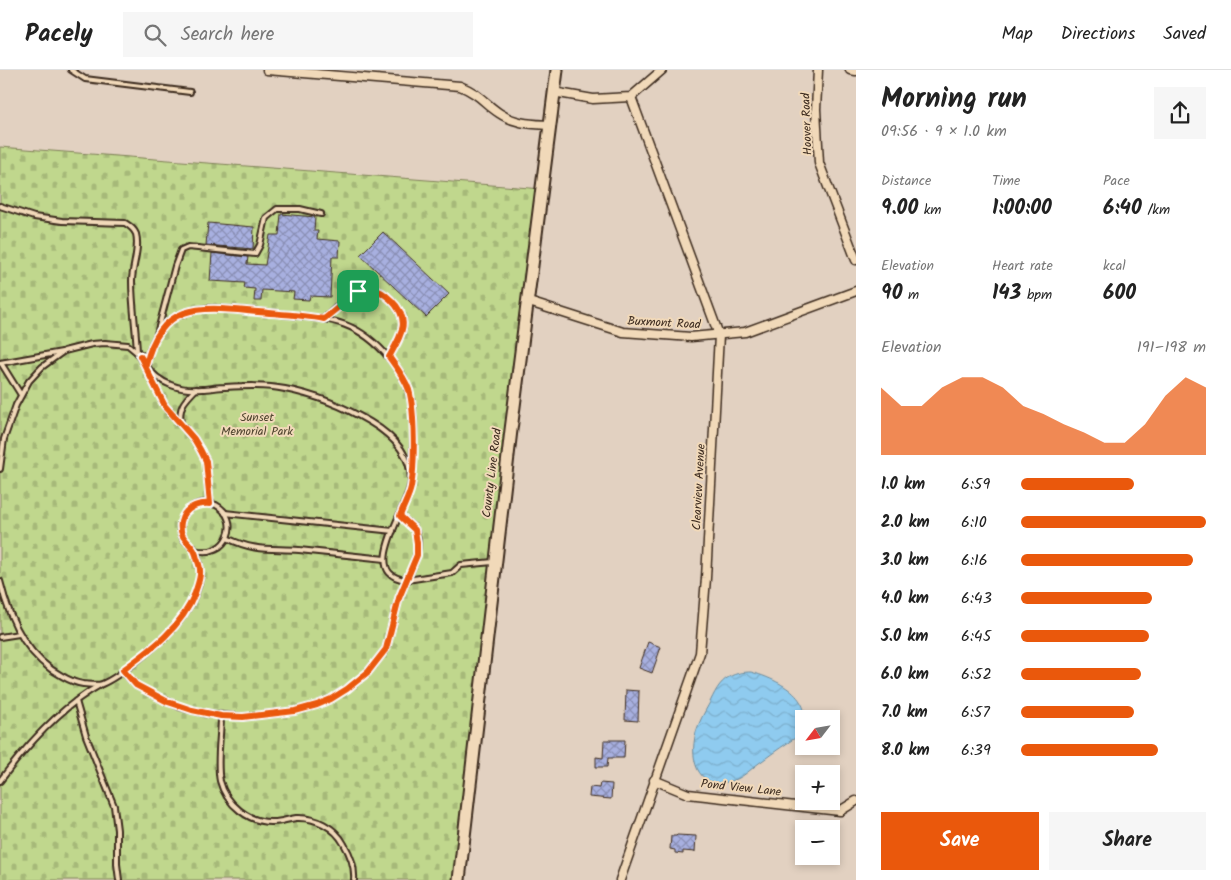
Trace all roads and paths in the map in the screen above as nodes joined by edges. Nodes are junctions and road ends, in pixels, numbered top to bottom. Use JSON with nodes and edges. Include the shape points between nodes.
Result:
{"nodes":[{"id":1,"x":71,"y":70,"type":"edge"},
{"id":2,"x":267,"y":70,"type":"edge"},
{"id":3,"x":558,"y":70,"type":"edge"},
{"id":4,"x":662,"y":70,"type":"edge"},
{"id":5,"x":818,"y":70,"type":"edge"},
{"id":6,"x":850,"y":70,"type":"edge"},
{"id":7,"x":856,"y":71,"type":"edge"},
{"id":8,"x":190,"y":92,"type":"dead end"},
{"id":9,"x":554,"y":92,"type":"junction"},
{"id":10,"x":631,"y":97,"type":"junction"},
{"id":11,"x":549,"y":125,"type":"junction"},
{"id":12,"x":0,"y":206,"type":"edge"},
{"id":13,"x":321,"y":214,"type":"dead end"},
{"id":14,"x":856,"y":260,"type":"edge"},
{"id":15,"x":856,"y":291,"type":"edge"},
{"id":16,"x":528,"y":302,"type":"junction"},
{"id":17,"x":324,"y":319,"type":"junction"},
{"id":18,"x":718,"y":335,"type":"junction"},
{"id":19,"x":156,"y":336,"type":"junction"},
{"id":20,"x":64,"y":351,"type":"junction"},
{"id":21,"x":139,"y":354,"type":"junction"},
{"id":22,"x":389,"y":357,"type":"junction"},
{"id":23,"x":0,"y":363,"type":"edge"},
{"id":24,"x":146,"y":365,"type":"junction"},
{"id":25,"x":196,"y":389,"type":"junction"},
{"id":26,"x":21,"y":394,"type":"junction"},
{"id":27,"x":181,"y":424,"type":"junction"},
{"id":28,"x":0,"y":468,"type":"edge"},
{"id":29,"x":411,"y":480,"type":"junction"},
{"id":30,"x":210,"y":504,"type":"junction"},
{"id":31,"x":225,"y":513,"type":"junction"},
{"id":32,"x":400,"y":516,"type":"junction"},
{"id":33,"x":393,"y":531,"type":"junction"},
{"id":34,"x":227,"y":538,"type":"junction"},
{"id":35,"x":195,"y":550,"type":"junction"},
{"id":36,"x":385,"y":559,"type":"junction"},
{"id":37,"x":495,"y":562,"type":"junction"},
{"id":38,"x":407,"y":580,"type":"junction"},
{"id":39,"x":0,"y":581,"type":"edge"},
{"id":40,"x":19,"y":634,"type":"junction"},
{"id":41,"x":0,"y":637,"type":"edge"},
{"id":42,"x":123,"y":670,"type":"junction"},
{"id":43,"x":100,"y":685,"type":"junction"},
{"id":44,"x":76,"y":702,"type":"junction"},
{"id":45,"x":221,"y":716,"type":"junction"},
{"id":46,"x":654,"y":780,"type":"junction"},
{"id":47,"x":0,"y":781,"type":"edge"},
{"id":48,"x":856,"y":801,"type":"edge"},
{"id":49,"x":119,"y":880,"type":"edge"},
{"id":50,"x":354,"y":880,"type":"edge"},
{"id":51,"x":459,"y":880,"type":"edge"},
{"id":52,"x":620,"y":880,"type":"edge"}],
"edges":[{"from":1,"to":8,"type":"lane","via":[[85,79]]},
{"from":2,"to":11,"type":"street","via":[[460,86],[512,120]]},
{"from":3,"to":9,"type":"main road","name":"County Line Road"},
{"from":4,"to":10,"type":"street"},
{"from":5,"to":14,"type":"street","name":"Hoover Road","via":[[819,162]]},
{"from":6,"to":7,"type":"street"},
{"from":9,"to":10,"type":"street","via":[[593,98]]},
{"from":9,"to":11,"type":"main road","name":"County Line Road"},
{"from":10,"to":18,"type":"street","name":"Clearview Avenue"},
{"from":11,"to":16,"type":"main road","name":"County Line Road"},
{"from":12,"to":21,"type":"lane","via":[[34,217],[89,224],[125,224],[133,229],[136,243],[132,296]]},
{"from":13,"to":19,"type":"lane","via":[[300,209],[277,209],[266,218],[255,254],[181,250]]},
{"from":15,"to":18,"type":"street","name":"Buxmont Road","via":[[745,332]]},
{"from":16,"to":18,"type":"street","name":"Buxmont Road","via":[[623,332],[691,337]]},
{"from":16,"to":37,"type":"main road","name":"County Line Road"},
{"from":17,"to":19,"type":"lane","via":[[208,308],[192,310],[171,319]]},
{"from":17,"to":22,"type":"lane","via":[[360,331]]},
{"from":17,"to":22,"type":"lane","via":[[358,291],[370,288],[381,291],[398,306],[403,317],[399,339]]},
{"from":18,"to":46,"type":"street","name":"Clearview Avenue","via":[[700,653]]},
{"from":19,"to":24,"type":"lane"},
{"from":20,"to":21,"type":"lane","via":[[105,343],[128,345]]},
{"from":20,"to":23,"type":"lane"},
{"from":20,"to":26,"type":"lane","via":[[42,367]]},
{"from":21,"to":24,"type":"street"},
{"from":21,"to":27,"type":"lane","via":[[159,396]]},
{"from":22,"to":29,"type":"lane","via":[[405,380],[412,407]]},
{"from":23,"to":26,"type":"lane"},
{"from":24,"to":25,"type":"lane","via":[[166,383]]},
{"from":25,"to":27,"type":"lane","via":[[184,401],[179,414]]},
{"from":25,"to":29,"type":"lane","via":[[255,386],[285,389],[342,406],[390,436],[407,459]]},
{"from":26,"to":28,"type":"lane","via":[[9,422]]},
{"from":27,"to":30,"type":"lane","via":[[206,461]]},
{"from":29,"to":32,"type":"lane"},
{"from":30,"to":31,"type":"lane"},
{"from":30,"to":35,"type":"lane","via":[[195,505],[183,516],[183,539]]},
{"from":31,"to":33,"type":"lane"},
{"from":31,"to":34,"type":"lane","via":[[229,525]]},
{"from":32,"to":33,"type":"lane"},
{"from":32,"to":38,"type":"lane","via":[[415,530],[417,543],[417,555]]},
{"from":33,"to":36,"type":"lane"},
{"from":34,"to":35,"type":"lane","via":[[217,549]]},
{"from":34,"to":36,"type":"lane","via":[[259,549]]},
{"from":35,"to":42,"type":"lane","via":[[200,577],[184,615],[164,638]]},
{"from":36,"to":38,"type":"lane","via":[[391,574]]},
{"from":37,"to":38,"type":"lane","via":[[461,564],[452,573]]},
{"from":37,"to":51,"type":"main road","name":"County Line Road"},
{"from":38,"to":45,"type":"lane","via":[[386,649],[368,672],[347,689],[302,710],[243,717]]},
{"from":39,"to":40,"type":"lane"},
{"from":40,"to":41,"type":"lane"},
{"from":40,"to":43,"type":"lane","via":[[34,657],[55,673],[72,682]]},
{"from":42,"to":43,"type":"lane"},
{"from":42,"to":45,"type":"lane","via":[[136,685],[168,702]]},
{"from":43,"to":44,"type":"lane"},
{"from":44,"to":47,"type":"lane","via":[[31,743]]},
{"from":44,"to":49,"type":"lane","via":[[114,806]]},
{"from":45,"to":50,"type":"lane","via":[[219,771],[229,799],[254,819],[274,822],[304,819],[328,826],[348,850]]},
{"from":46,"to":48,"type":"street","name":"Pond View Lane","via":[[688,794],[840,811]]},
{"from":46,"to":52,"type":"street","name":"Clearview Avenue"}]}
